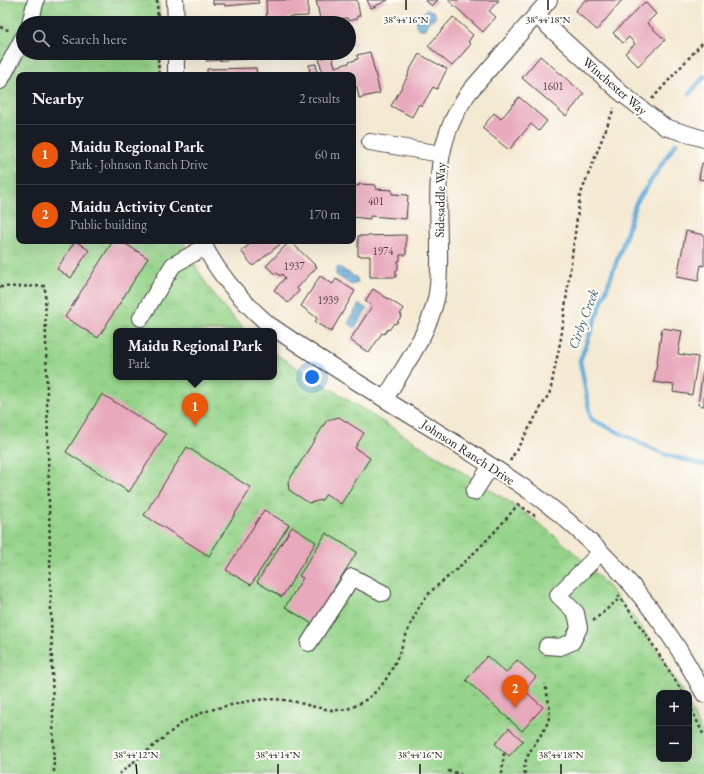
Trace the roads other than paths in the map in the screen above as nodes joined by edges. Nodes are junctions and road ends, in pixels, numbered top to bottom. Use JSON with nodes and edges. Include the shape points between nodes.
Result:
{"nodes":[{"id":1,"x":36,"y":0,"type":"edge"},
{"id":2,"x":175,"y":0,"type":"edge"},
{"id":3,"x":549,"y":0,"type":"edge"},
{"id":4,"x":536,"y":15,"type":"junction"},
{"id":5,"x":32,"y":16,"type":"edge"},
{"id":6,"x":176,"y":16,"type":"edge"},
{"id":7,"x":16,"y":51,"type":"edge"},
{"id":8,"x":176,"y":60,"type":"edge"},
{"id":9,"x":176,"y":72,"type":"edge"},
{"id":10,"x":0,"y":81,"type":"edge"},
{"id":11,"x":704,"y":139,"type":"edge"},
{"id":12,"x":370,"y":142,"type":"dead end"},
{"id":13,"x":441,"y":154,"type":"junction"},
{"id":14,"x":203,"y":244,"type":"edge"},
{"id":15,"x":141,"y":318,"type":"dead end"},
{"id":16,"x":274,"y":328,"type":"edge"},
{"id":17,"x":277,"y":330,"type":"edge"},
{"id":18,"x":385,"y":399,"type":"junction"},
{"id":19,"x":497,"y":470,"type":"junction"},
{"id":20,"x":474,"y":492,"type":"dead end"},
{"id":21,"x":601,"y":552,"type":"junction"},
{"id":22,"x":383,"y":593,"type":"dead end"},
{"id":23,"x":310,"y":643,"type":"dead end"},
{"id":24,"x":547,"y":646,"type":"dead end"},
{"id":25,"x":704,"y":694,"type":"edge"}],
"edges":[{"from":1,"to":5,"type":"street"},
{"from":2,"to":6,"type":"street"},
{"from":3,"to":4,"type":"street","name":"Sidesaddle Way"},
{"from":4,"to":11,"type":"street","name":"Winchester Way","via":[[620,92],[665,127]]},
{"from":4,"to":13,"type":"street","name":"Sidesaddle Way","via":[[460,104],[447,130]]},
{"from":7,"to":10,"type":"street"},
{"from":8,"to":9,"type":"street"},
{"from":12,"to":13,"type":"street"},
{"from":13,"to":18,"type":"street","name":"Sidesaddle Way","via":[[436,299],[423,336]]},
{"from":14,"to":15,"type":"street","via":[[173,265]]},
{"from":14,"to":16,"type":"street","name":"Johnson Ranch Drive","via":[[233,289],[250,308]]},
{"from":17,"to":18,"type":"street","name":"Johnson Ranch Drive"},
{"from":18,"to":19,"type":"street","name":"Johnson Ranch Drive"},
{"from":19,"to":20,"type":"street"},
{"from":19,"to":21,"type":"street","name":"Johnson Ranch Drive","via":[[565,518]]},
{"from":21,"to":24,"type":"street","via":[[558,595],[576,614],[579,628],[572,642],[560,646]]},
{"from":21,"to":25,"type":"street","name":"Johnson Ranch Drive","via":[[664,626]]},
{"from":22,"to":23,"type":"street","via":[[352,577]]}]}
